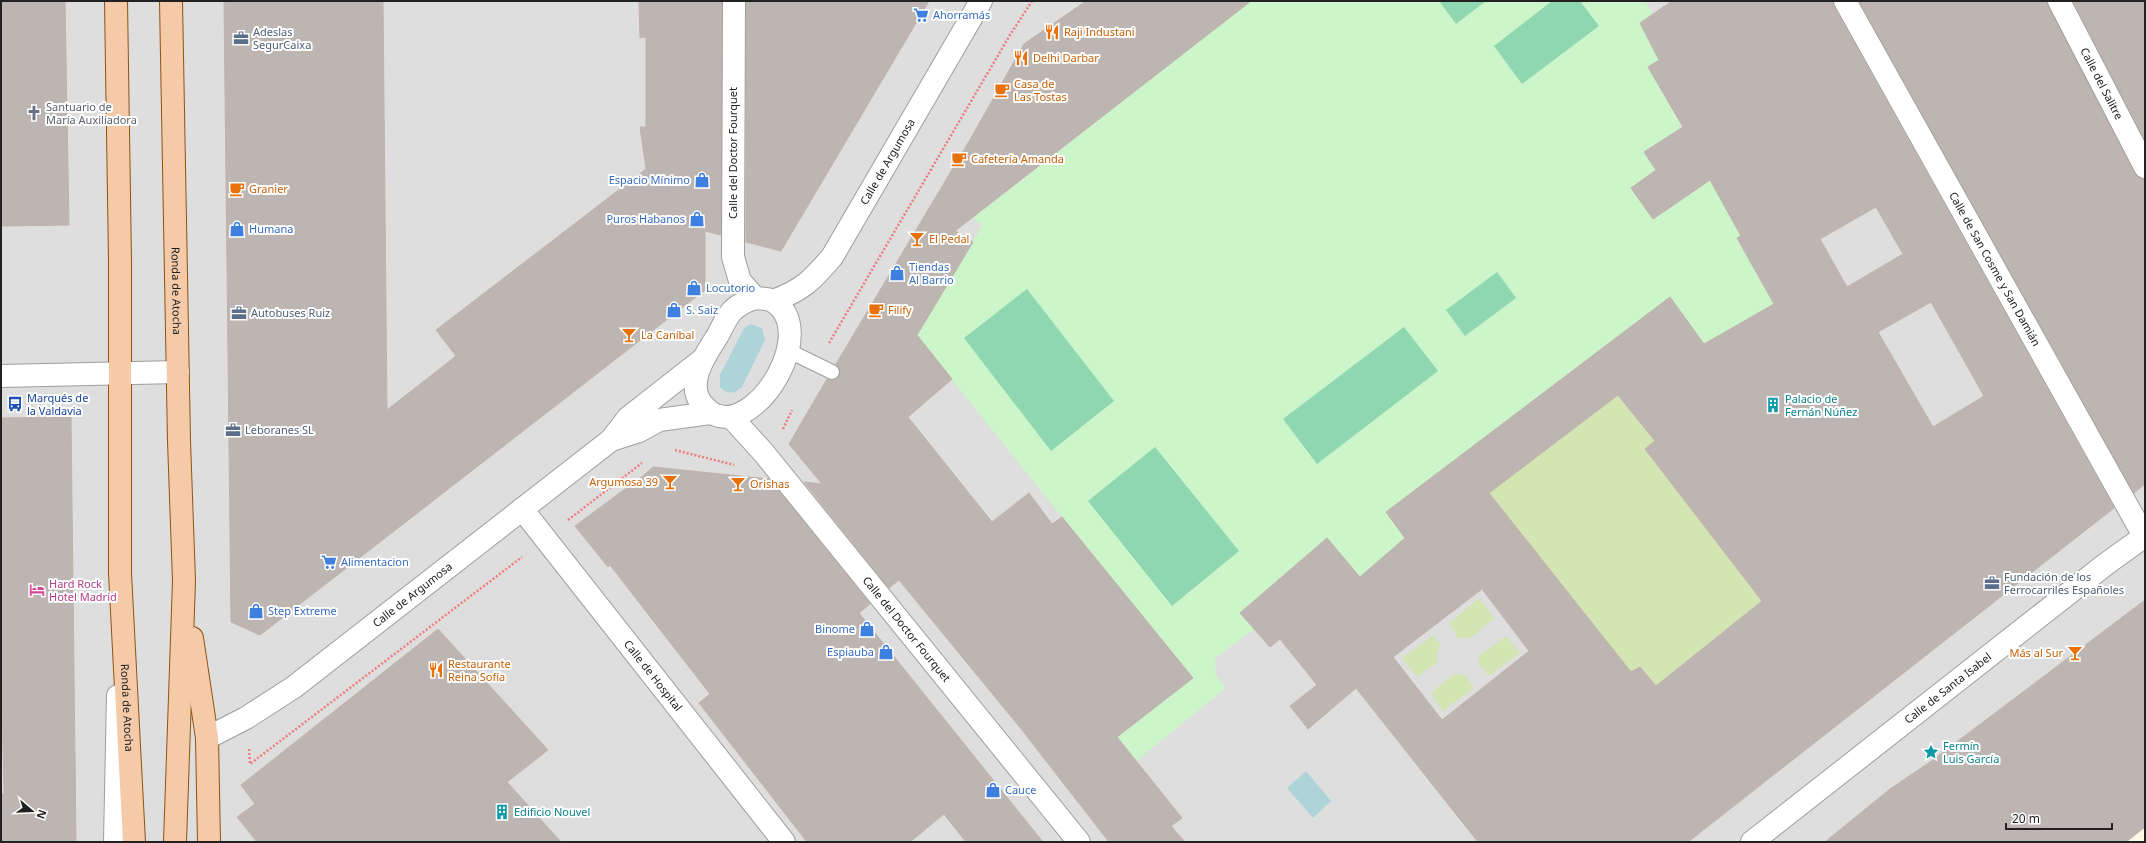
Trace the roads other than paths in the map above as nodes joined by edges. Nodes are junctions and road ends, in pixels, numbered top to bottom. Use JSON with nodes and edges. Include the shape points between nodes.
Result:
{"nodes":[{"id":1,"x":116,"y":1,"type":"edge"},
{"id":2,"x":171,"y":1,"type":"edge"},
{"id":3,"x":734,"y":1,"type":"edge"},
{"id":4,"x":981,"y":1,"type":"edge"},
{"id":5,"x":1845,"y":1,"type":"edge"},
{"id":6,"x":2059,"y":1,"type":"edge"},
{"id":7,"x":2145,"y":167,"type":"edge"},
{"id":8,"x":764,"y":300,"type":"junction"},
{"id":9,"x":789,"y":351,"type":"junction"},
{"id":10,"x":702,"y":360,"type":"junction"},
{"id":11,"x":178,"y":372,"type":"junction"},
{"id":12,"x":832,"y":372,"type":"dead end"},
{"id":13,"x":120,"y":373,"type":"junction"},
{"id":14,"x":1,"y":376,"type":"edge"},
{"id":15,"x":710,"y":413,"type":"junction"},
{"id":16,"x":732,"y":418,"type":"junction"},
{"id":17,"x":611,"y":440,"type":"junction"},
{"id":18,"x":522,"y":509,"type":"junction"},
{"id":19,"x":2145,"y":536,"type":"edge"},
{"id":20,"x":120,"y":573,"type":"junction"},
{"id":21,"x":184,"y":581,"type":"junction"},
{"id":22,"x":207,"y":738,"type":"junction"},
{"id":23,"x":1767,"y":838,"type":"edge"},
{"id":24,"x":115,"y":842,"type":"edge"},
{"id":25,"x":134,"y":842,"type":"edge"},
{"id":26,"x":175,"y":842,"type":"edge"},
{"id":27,"x":209,"y":842,"type":"edge"},
{"id":28,"x":784,"y":842,"type":"edge"},
{"id":29,"x":1079,"y":842,"type":"edge"}],
"edges":[{"from":1,"to":13,"type":"main road","name":"Ronda de Atocha"},
{"from":2,"to":11,"type":"main road","name":"Ronda de Atocha"},
{"from":3,"to":8,"type":"street","name":"Calle del Doctor Fourquet","via":[[733,257],[740,281]]},
{"from":4,"to":8,"type":"street","name":"Calle de Argumosa","via":[[832,257],[812,281],[793,294]]},
{"from":5,"to":19,"type":"street","name":"Calle de San Cosme y San Damián"},
{"from":6,"to":7,"type":"street","name":"Calle del Salitre"},
{"from":8,"to":9,"type":"street","via":[[788,314],[791,335]]},
{"from":8,"to":10,"type":"street","via":[[742,302],[731,312]]},
{"from":9,"to":12,"type":"lane"},
{"from":9,"to":16,"type":"street","via":[[766,394],[752,408]]},
{"from":10,"to":15,"type":"street","via":[[696,380],[698,399]]},
{"from":10,"to":17,"type":"street","name":"Calle de Argumosa","via":[[628,418]]},
{"from":11,"to":13,"type":"street"},
{"from":11,"to":21,"type":"main road","name":"Ronda de Atocha"},
{"from":13,"to":14,"type":"street"},
{"from":13,"to":20,"type":"main road","name":"Ronda de Atocha"},
{"from":15,"to":16,"type":"street"},
{"from":15,"to":17,"type":"street","name":"Calle de Argumosa","via":[[660,420],[639,431]]},
{"from":16,"to":29,"type":"street","name":"Calle del Doctor Fourquet"},
{"from":17,"to":18,"type":"street","name":"Calle de Argumosa"},
{"from":18,"to":22,"type":"street","name":"Calle de Argumosa","via":[[294,687],[246,718]]},
{"from":18,"to":28,"type":"street","name":"Calle de Hospital"},
{"from":19,"to":23,"type":"street","name":"Calle de Santa Isabel","via":[[2106,564]]},
{"from":20,"to":24,"type":"street","name":"Ronda de Atocha"},
{"from":20,"to":25,"type":"main road","name":"Ronda de Atocha"},
{"from":21,"to":22,"type":"main road","name":"Ronda de Atocha"},
{"from":21,"to":26,"type":"main road","name":"Ronda de Atocha"},
{"from":22,"to":27,"type":"main road","name":"Ronda de Atocha"}]}
